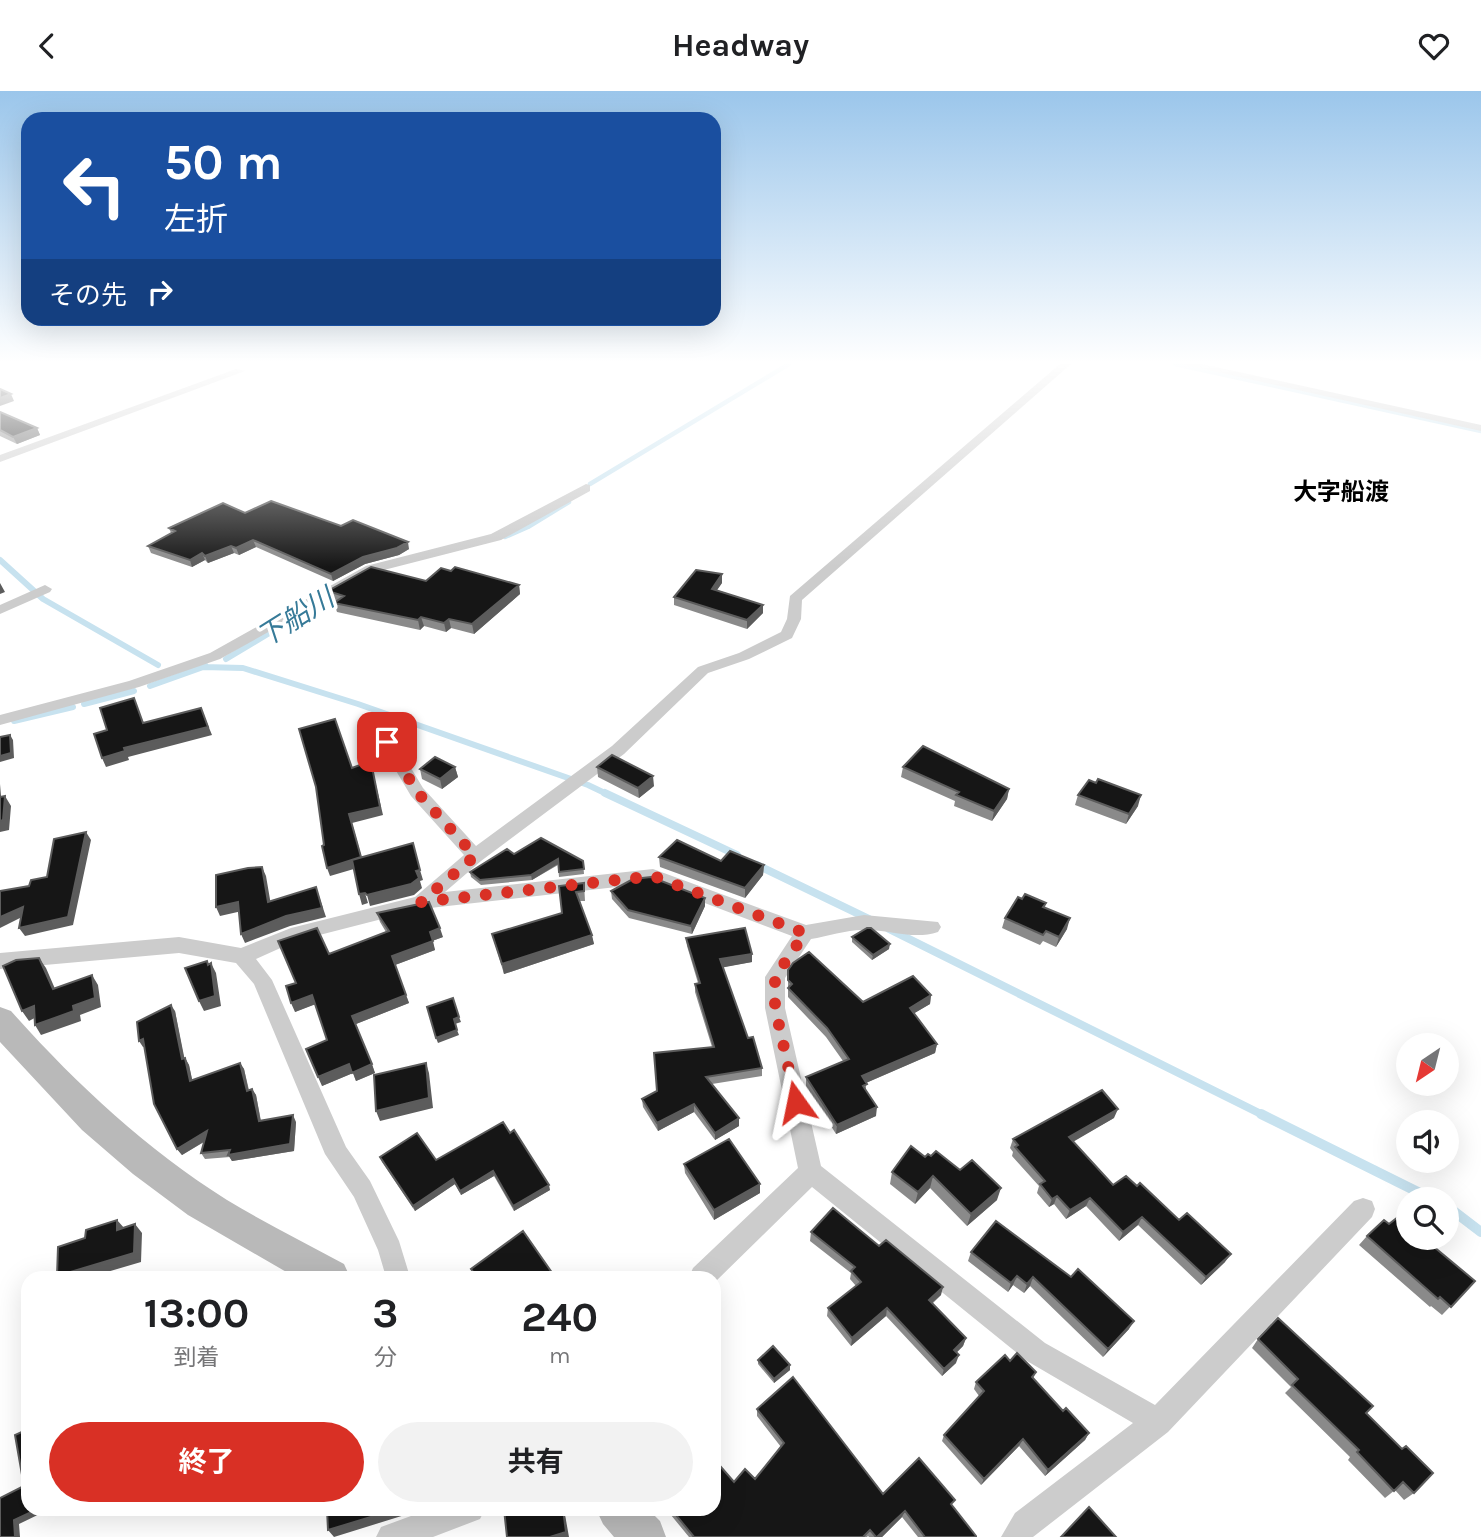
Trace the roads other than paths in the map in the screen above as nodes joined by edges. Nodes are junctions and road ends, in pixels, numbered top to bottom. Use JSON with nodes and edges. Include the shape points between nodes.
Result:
{"nodes":[{"id":1,"x":75,"y":431,"type":"edge"},
{"id":2,"x":987,"y":431,"type":"edge"},
{"id":3,"x":0,"y":459,"type":"edge"},
{"id":4,"x":586,"y":488,"type":"dead end"},
{"id":5,"x":46,"y":589,"type":"dead end"},
{"id":6,"x":0,"y":610,"type":"edge"},
{"id":7,"x":0,"y":720,"type":"edge"},
{"id":8,"x":387,"y":742,"type":"dead end"},
{"id":9,"x":475,"y":856,"type":"junction"},
{"id":10,"x":421,"y":902,"type":"junction"},
{"id":11,"x":931,"y":926,"type":"dead end"},
{"id":12,"x":805,"y":933,"type":"junction"},
{"id":13,"x":242,"y":956,"type":"junction"},
{"id":14,"x":0,"y":961,"type":"edge"},
{"id":15,"x":0,"y":1020,"type":"edge"},
{"id":16,"x":811,"y":1172,"type":"junction"},
{"id":17,"x":1363,"y":1209,"type":"dead end"},
{"id":18,"x":320,"y":1271,"type":"edge"},
{"id":19,"x":396,"y":1271,"type":"edge"},
{"id":20,"x":708,"y":1271,"type":"edge"},
{"id":21,"x":1158,"y":1422,"type":"junction"},
{"id":22,"x":450,"y":1516,"type":"edge"},
{"id":23,"x":624,"y":1516,"type":"edge"},
{"id":24,"x":391,"y":1537,"type":"edge"},
{"id":25,"x":644,"y":1537,"type":"edge"},
{"id":26,"x":1017,"y":1537,"type":"edge"}],
"edges":[{"from":1,"to":3,"type":"street"},
{"from":2,"to":9,"type":"street","via":[[795,599],[787,635],[703,670],[618,750]]},
{"from":4,"to":7,"type":"street","via":[[496,537],[371,569],[215,656],[134,684]]},
{"from":5,"to":6,"type":"street"},
{"from":8,"to":9,"type":"street","via":[[417,792]]},
{"from":9,"to":10,"type":"street"},
{"from":10,"to":12,"type":"street","via":[[653,876]]},
{"from":10,"to":13,"type":"street","via":[[291,935]]},
{"from":11,"to":12,"type":"street","via":[[864,922]]},
{"from":12,"to":16,"type":"street","via":[[775,977],[775,1007]]},
{"from":13,"to":14,"type":"street","via":[[179,945]]},
{"from":13,"to":19,"type":"street","via":[[262,980],[337,1154],[362,1189]]},
{"from":15,"to":18,"type":"main road","via":[[47,1076],[109,1135],[201,1203]]},
{"from":16,"to":20,"type":"street"},
{"from":16,"to":21,"type":"street","via":[[1036,1352]]},
{"from":17,"to":21,"type":"street"},
{"from":21,"to":26,"type":"street","via":[[1025,1523]]},
{"from":22,"to":24,"type":"street"},
{"from":23,"to":25,"type":"main road"}]}
